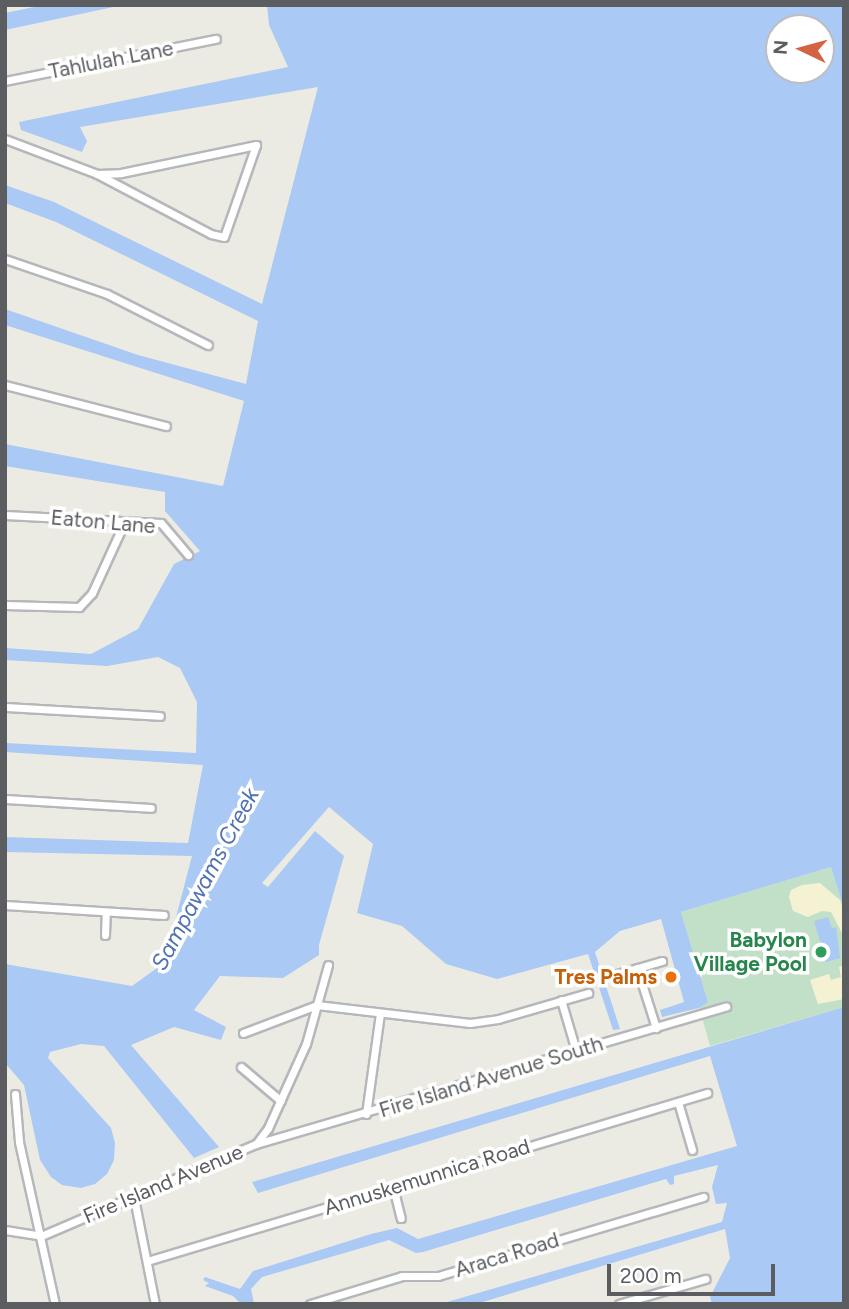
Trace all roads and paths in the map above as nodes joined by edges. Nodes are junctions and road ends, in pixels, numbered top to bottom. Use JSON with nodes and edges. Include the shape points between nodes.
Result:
{"nodes":[{"id":1,"x":216,"y":39,"type":"dead end"},
{"id":2,"x":5,"y":81,"type":"edge"},
{"id":3,"x":5,"y":139,"type":"edge"},
{"id":4,"x":97,"y":174,"type":"junction"},
{"id":5,"x":5,"y":259,"type":"edge"},
{"id":6,"x":208,"y":345,"type":"dead end"},
{"id":7,"x":5,"y":385,"type":"edge"},
{"id":8,"x":166,"y":426,"type":"dead end"},
{"id":9,"x":5,"y":514,"type":"edge"},
{"id":10,"x":125,"y":522,"type":"junction"},
{"id":11,"x":188,"y":555,"type":"dead end"},
{"id":12,"x":5,"y":605,"type":"edge"},
{"id":13,"x":5,"y":707,"type":"edge"},
{"id":14,"x":160,"y":716,"type":"dead end"},
{"id":15,"x":5,"y":799,"type":"edge"},
{"id":16,"x":151,"y":808,"type":"dead end"},
{"id":17,"x":5,"y":905,"type":"edge"},
{"id":18,"x":106,"y":912,"type":"junction"},
{"id":19,"x":164,"y":915,"type":"dead end"},
{"id":20,"x":105,"y":935,"type":"dead end"},
{"id":21,"x":662,"y":961,"type":"dead end"},
{"id":22,"x":327,"y":965,"type":"dead end"},
{"id":23,"x":637,"y":968,"type":"junction"},
{"id":24,"x":617,"y":974,"type":"dead end"},
{"id":25,"x":588,"y":993,"type":"dead end"},
{"id":26,"x":561,"y":1000,"type":"junction"},
{"id":27,"x":317,"y":1005,"type":"junction"},
{"id":28,"x":726,"y":1007,"type":"dead end"},
{"id":29,"x":380,"y":1013,"type":"junction"},
{"id":30,"x":656,"y":1028,"type":"junction"},
{"id":31,"x":243,"y":1033,"type":"dead end"},
{"id":32,"x":576,"y":1051,"type":"junction"},
{"id":33,"x":240,"y":1067,"type":"dead end"},
{"id":34,"x":707,"y":1093,"type":"dead end"},
{"id":35,"x":15,"y":1094,"type":"dead end"},
{"id":36,"x":281,"y":1101,"type":"junction"},
{"id":37,"x":678,"y":1102,"type":"junction"},
{"id":38,"x":366,"y":1114,"type":"junction"},
{"id":39,"x":256,"y":1144,"type":"junction"},
{"id":40,"x":692,"y":1150,"type":"dead end"},
{"id":41,"x":393,"y":1187,"type":"junction"},
{"id":42,"x":703,"y":1197,"type":"dead end"},
{"id":43,"x":134,"y":1198,"type":"junction"},
{"id":44,"x":401,"y":1218,"type":"dead end"},
{"id":45,"x":5,"y":1230,"type":"edge"},
{"id":46,"x":41,"y":1236,"type":"junction"},
{"id":47,"x":147,"y":1261,"type":"junction"},
{"id":48,"x":705,"y":1279,"type":"dead end"},
{"id":49,"x":55,"y":1304,"type":"edge"},
{"id":50,"x":155,"y":1304,"type":"edge"},
{"id":51,"x":310,"y":1304,"type":"edge"},
{"id":52,"x":619,"y":1304,"type":"edge"}],
"edges":[{"from":1,"to":2,"type":"street","name":"Tahlulah Lane"},
{"from":3,"to":4,"type":"street"},
{"from":4,"to":4,"type":"street","via":[[224,237],[256,145],[121,173]]},
{"from":5,"to":6,"type":"street","via":[[107,294]]},
{"from":7,"to":8,"type":"street"},
{"from":9,"to":10,"type":"street","name":"Eaton Lane"},
{"from":10,"to":11,"type":"street","name":"Eaton Lane","via":[[161,523]]},
{"from":10,"to":12,"type":"street","via":[[92,593],[79,607]]},
{"from":13,"to":14,"type":"street"},
{"from":15,"to":16,"type":"street"},
{"from":17,"to":18,"type":"street"},
{"from":18,"to":19,"type":"street"},
{"from":18,"to":20,"type":"street"},
{"from":21,"to":23,"type":"street"},
{"from":22,"to":27,"type":"street","name":"Fire Island Avenue"},
{"from":23,"to":24,"type":"street"},
{"from":23,"to":30,"type":"street"},
{"from":25,"to":26,"type":"street"},
{"from":26,"to":29,"type":"street","via":[[470,1023]]},
{"from":26,"to":32,"type":"street"},
{"from":27,"to":29,"type":"street"},
{"from":27,"to":31,"type":"street"},
{"from":27,"to":36,"type":"street","name":"Fire Island Avenue"},
{"from":28,"to":30,"type":"street","name":"Fire Island Avenue South"},
{"from":29,"to":38,"type":"street"},
{"from":30,"to":32,"type":"street","name":"Fire Island Avenue South"},
{"from":32,"to":38,"type":"street","name":"Fire Island Avenue South"},
{"from":33,"to":36,"type":"street"},
{"from":34,"to":37,"type":"street","name":"Annuskemunnica Road"},
{"from":35,"to":46,"type":"street","via":[[19,1142]]},
{"from":36,"to":39,"type":"street","name":"Fire Island Avenue"},
{"from":37,"to":40,"type":"street"},
{"from":37,"to":41,"type":"street","name":"Annuskemunnica Road"},
{"from":38,"to":39,"type":"street","name":"Fire Island Avenue South"},
{"from":39,"to":43,"type":"street","name":"Fire Island Avenue"},
{"from":41,"to":44,"type":"street"},
{"from":41,"to":47,"type":"street","name":"Annuskemunnica Road"},
{"from":42,"to":51,"type":"street","name":"Araca Road","via":[[438,1276],[402,1276]]},
{"from":43,"to":46,"type":"street","name":"Fire Island Avenue"},
{"from":43,"to":47,"type":"street"},
{"from":45,"to":46,"type":"street"},
{"from":46,"to":49,"type":"street"},
{"from":47,"to":50,"type":"street"},
{"from":48,"to":52,"type":"street"}]}
